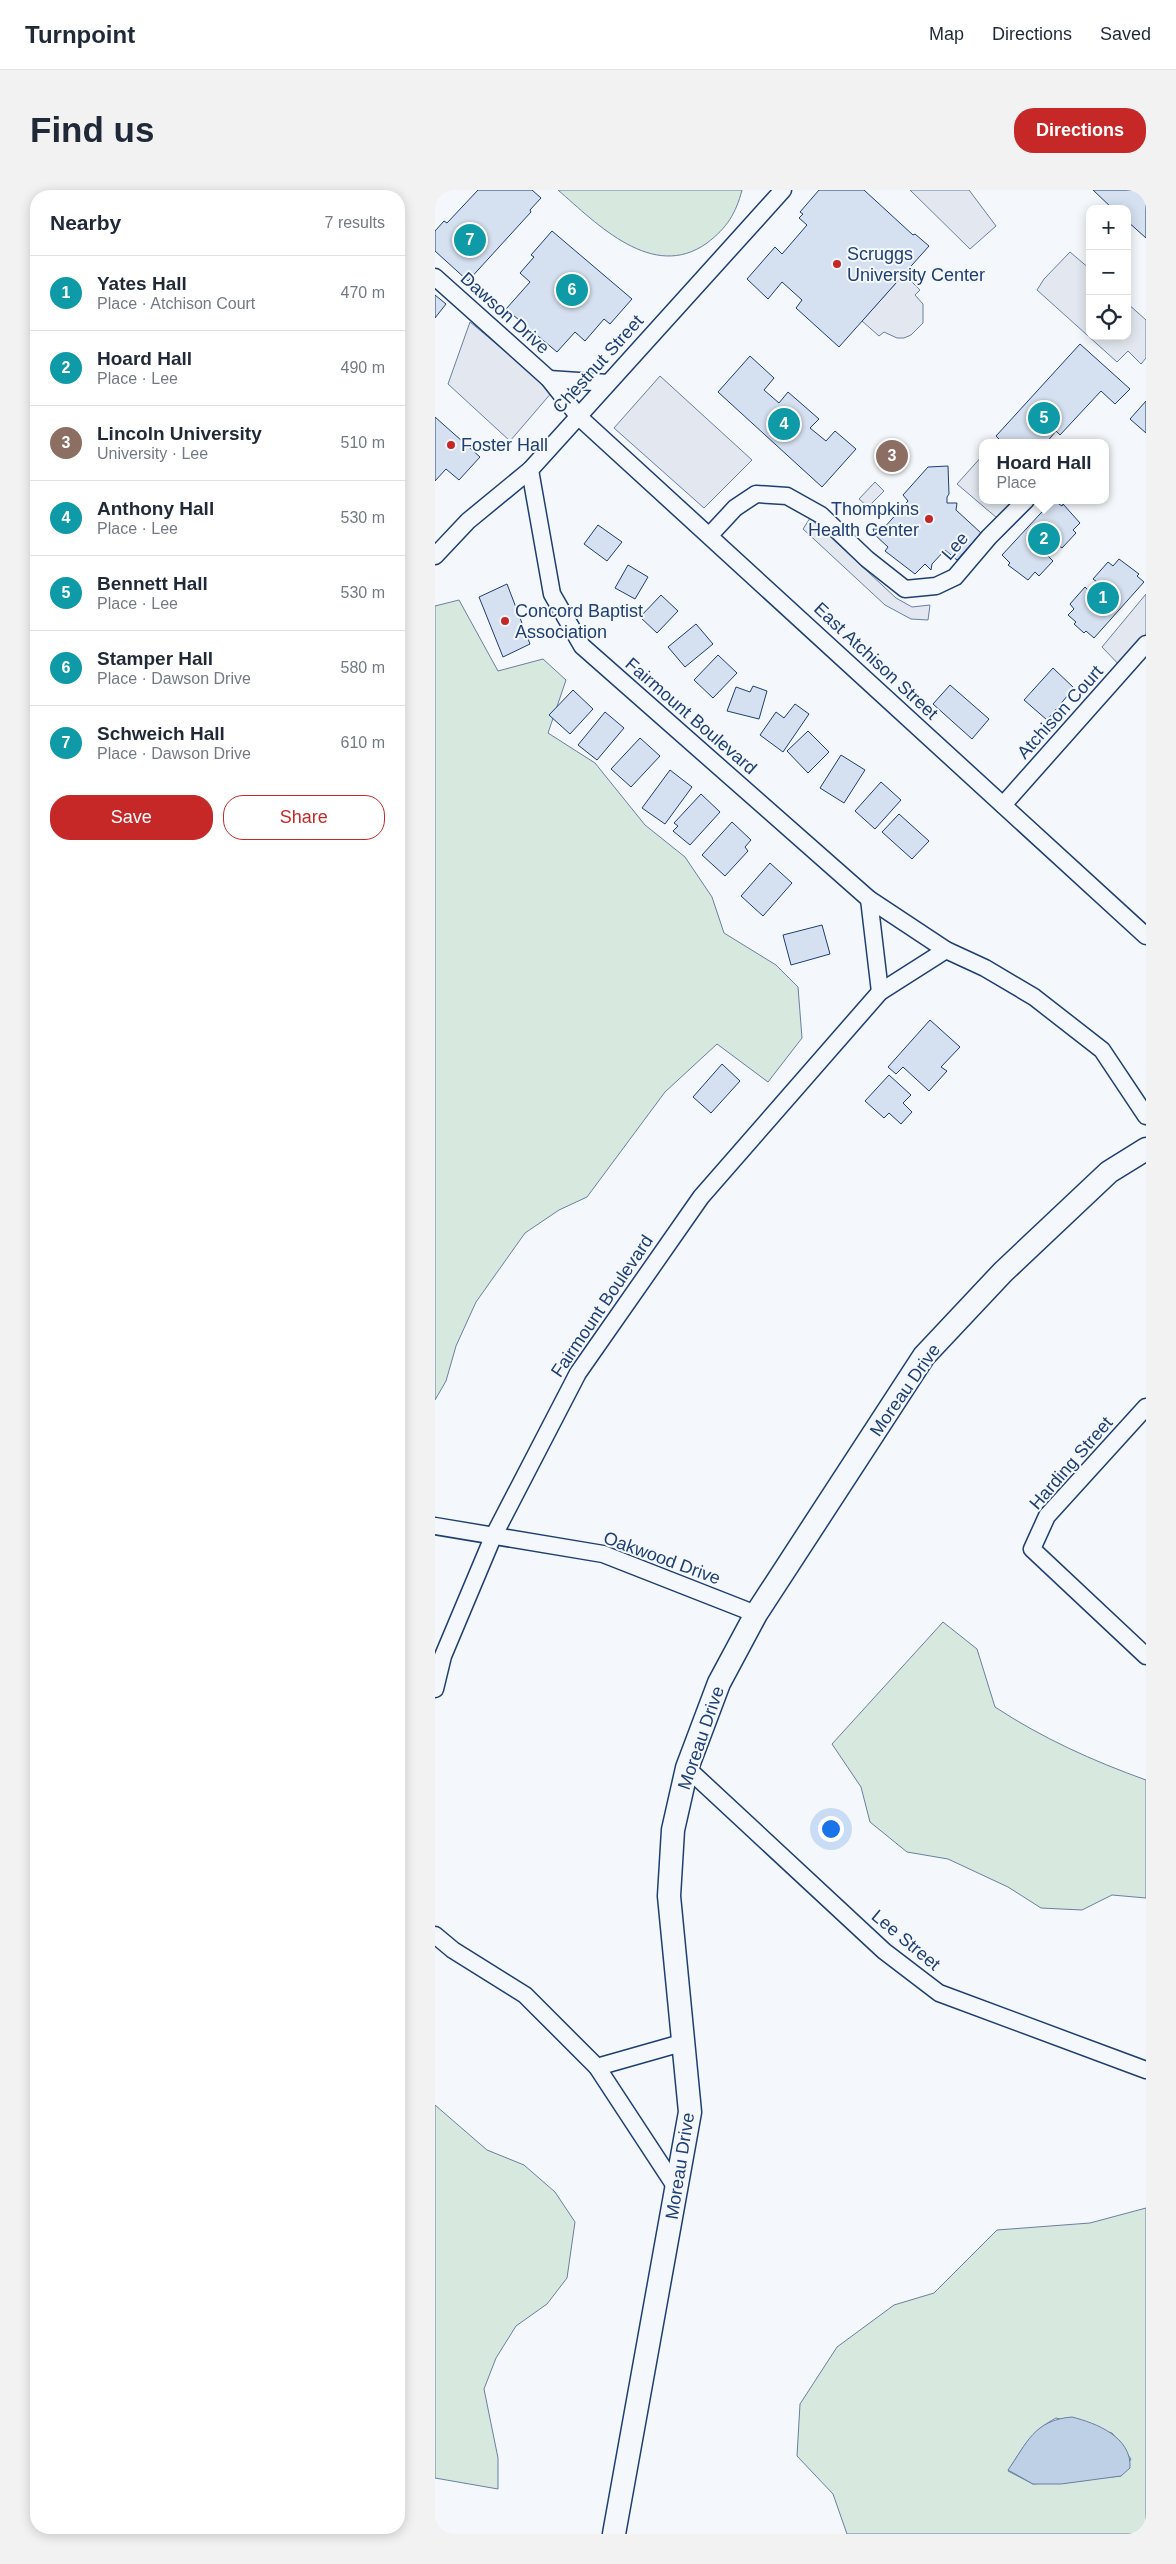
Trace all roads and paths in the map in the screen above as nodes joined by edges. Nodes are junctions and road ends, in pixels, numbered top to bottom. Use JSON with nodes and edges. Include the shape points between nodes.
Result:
{"nodes":[{"id":1,"x":783,"y":190,"type":"edge"},
{"id":2,"x":435,"y":277,"type":"edge"},
{"id":3,"x":549,"y":379,"type":"junction"},
{"id":4,"x":608,"y":383,"type":"junction"},
{"id":5,"x":579,"y":417,"type":"junction"},
{"id":6,"x":530,"y":470,"type":"junction"},
{"id":7,"x":1022,"y":504,"type":"edge"},
{"id":8,"x":709,"y":535,"type":"junction"},
{"id":9,"x":435,"y":556,"type":"edge"},
{"id":10,"x":1146,"y":644,"type":"edge"},
{"id":11,"x":1003,"y":805,"type":"junction"},
{"id":12,"x":869,"y":899,"type":"junction"},
{"id":13,"x":1146,"y":936,"type":"edge"},
{"id":14,"x":946,"y":950,"type":"junction"},
{"id":15,"x":879,"y":992,"type":"junction"},
{"id":16,"x":1146,"y":1116,"type":"edge"},
{"id":17,"x":1146,"y":1149,"type":"edge"},
{"id":18,"x":1146,"y":1407,"type":"edge"},
{"id":19,"x":435,"y":1526,"type":"edge"},
{"id":20,"x":493,"y":1537,"type":"junction"},
{"id":21,"x":756,"y":1614,"type":"junction"},
{"id":22,"x":1146,"y":1656,"type":"edge"},
{"id":23,"x":435,"y":1689,"type":"edge"},
{"id":24,"x":687,"y":1768,"type":"junction"},
{"id":25,"x":435,"y":1935,"type":"edge"},
{"id":26,"x":685,"y":2042,"type":"junction"},
{"id":27,"x":597,"y":2067,"type":"junction"},
{"id":28,"x":1146,"y":2070,"type":"edge"},
{"id":29,"x":677,"y":2189,"type":"junction"},
{"id":30,"x":613,"y":2534,"type":"edge"}],
"edges":[{"from":1,"to":4,"type":"street","name":"Chestnut Street"},
{"from":2,"to":3,"type":"street","name":"Dawson Drive"},
{"from":3,"to":4,"type":"street","name":"Dawson Drive"},
{"from":3,"to":5,"type":"street","name":"Dawson Drive"},
{"from":4,"to":5,"type":"street","name":"Chestnut Street"},
{"from":5,"to":6,"type":"street","name":"Chestnut Street"},
{"from":5,"to":8,"type":"street","name":"East Atchison Street"},
{"from":6,"to":9,"type":"street","name":"Chestnut Street","via":[[468,521]]},
{"from":6,"to":12,"type":"street","name":"Fairmount Boulevard","via":[[552,594],[582,646]]},
{"from":7,"to":8,"type":"street","name":"Lee","via":[[955,576],[936,586],[905,589],[867,559],[821,515],[787,496],[756,494],[735,508]]},
{"from":8,"to":11,"type":"street","name":"East Atchison Street"},
{"from":10,"to":11,"type":"street","name":"Atchison Court"},
{"from":11,"to":13,"type":"street","name":"East Atchison Street"},
{"from":12,"to":14,"type":"street","name":"Fairmount Boulevard"},
{"from":12,"to":15,"type":"street"},
{"from":14,"to":15,"type":"street","name":"Fairmount Boulevard"},
{"from":14,"to":16,"type":"street","via":[[1033,996],[1102,1050]]},
{"from":15,"to":20,"type":"street","name":"Fairmount Boulevard","via":[[701,1197],[578,1373]]},
{"from":17,"to":21,"type":"main road","name":"Moreau Drive","via":[[1102,1179],[1003,1272],[924,1356]]},
{"from":18,"to":22,"type":"street","name":"Harding Street","via":[[1047,1516],[1032,1549]]},
{"from":19,"to":20,"type":"street","name":"Oakwood Drive"},
{"from":20,"to":21,"type":"street","name":"Oakwood Drive","via":[[603,1554]]},
{"from":20,"to":23,"type":"street","name":"Fairmount Boulevard","via":[[443,1656]]},
{"from":21,"to":24,"type":"main road","name":"Moreau Drive","via":[[719,1682]]},
{"from":24,"to":26,"type":"main road","name":"Moreau Drive","via":[[673,1830],[669,1896]]},
{"from":24,"to":28,"type":"street","name":"Lee Street","via":[[884,1951],[939,1993]]},
{"from":25,"to":27,"type":"street","via":[[525,1995]]},
{"from":26,"to":27,"type":"street"},
{"from":26,"to":29,"type":"main road","name":"Moreau Drive","via":[[690,2112]]},
{"from":27,"to":29,"type":"street"},
{"from":29,"to":30,"type":"main road","name":"Moreau Drive"}]}
